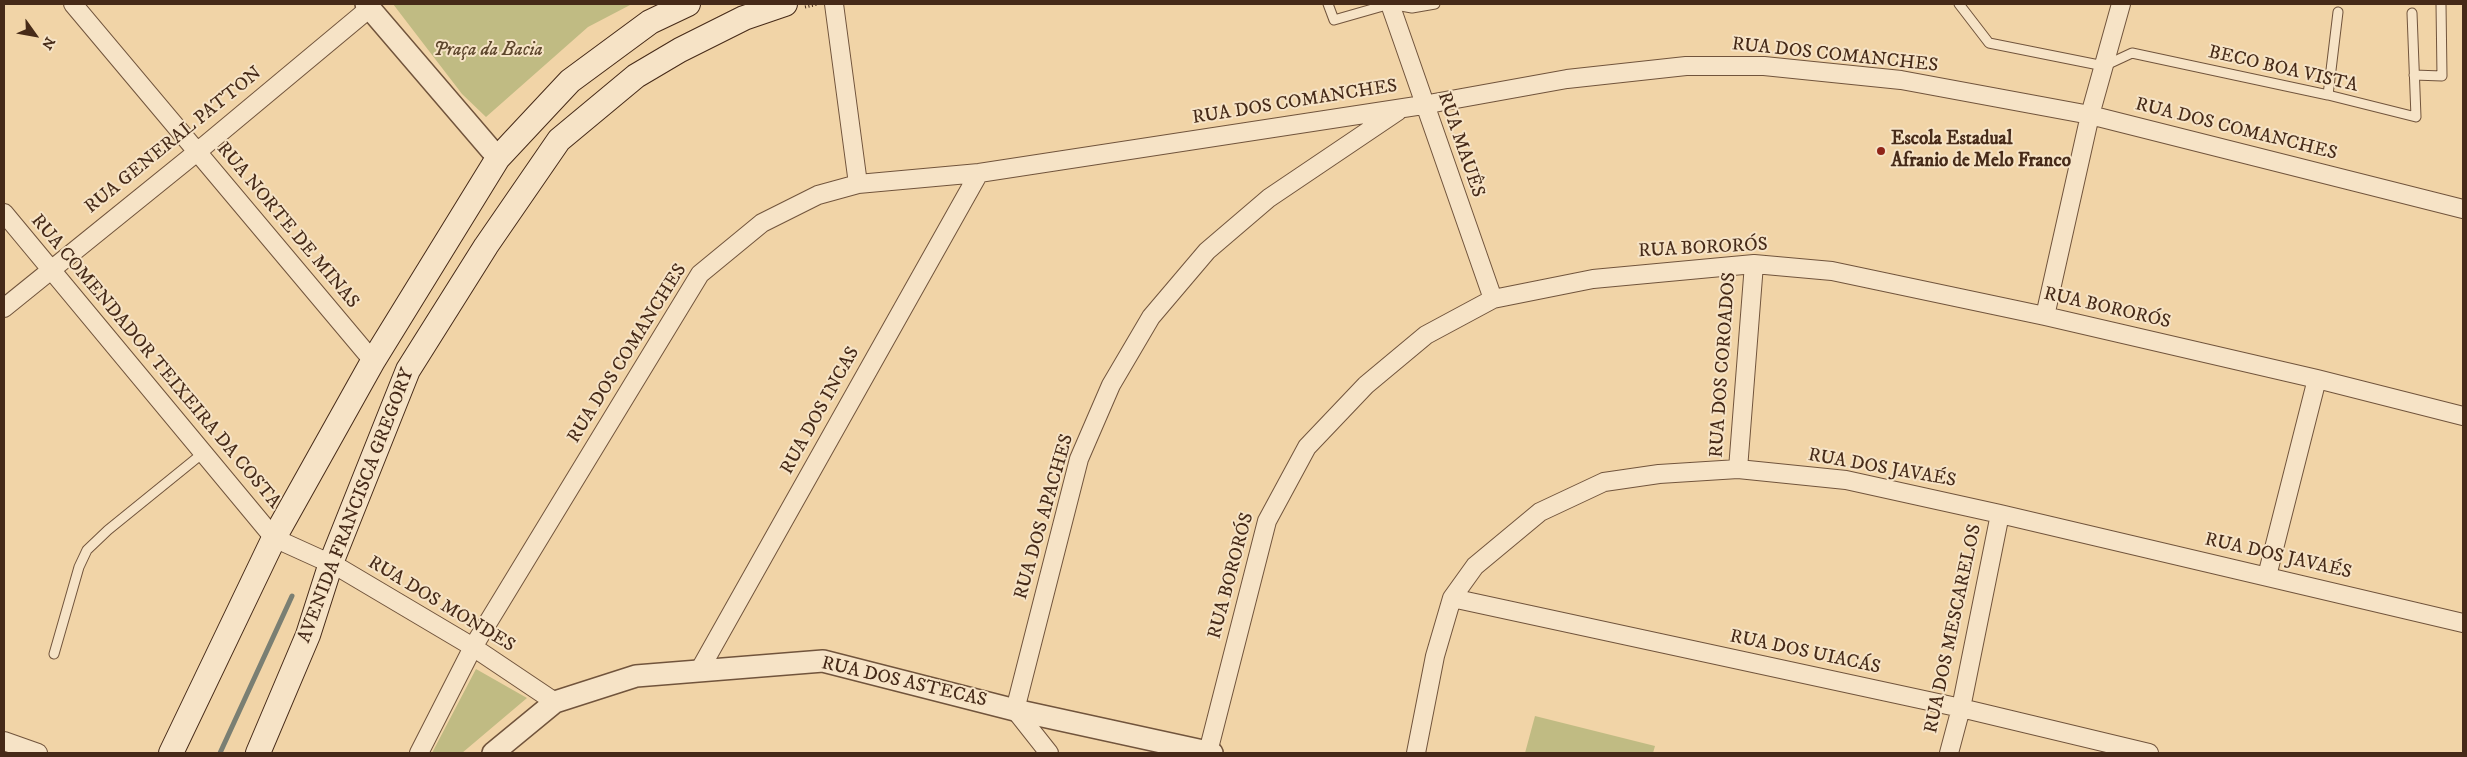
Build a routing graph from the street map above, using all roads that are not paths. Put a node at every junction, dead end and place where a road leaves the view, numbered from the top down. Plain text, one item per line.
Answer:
1 (73, 4) edge
2 (688, 4) edge
3 (834, 4) edge
4 (1328, 4) edge
5 (1390, 4) edge
6 (1435, 4) edge
7 (1959, 4) edge
8 (2121, 4) edge
9 (2441, 4) edge
10 (369, 5) edge
11 (793, 6) edge
12 (2338, 12) dead end
13 (2412, 13) dead end
14 (2104, 66) junction
15 (2414, 75) junction
16 (2328, 95) junction
17 (1423, 105) junction
18 (1402, 108) junction
19 (2090, 115) junction
20 (197, 152) junction
21 (498, 158) junction
22 (979, 172) junction
23 (858, 184) junction
24 (2463, 209) edge
25 (4, 214) edge
26 (1754, 264) junction
27 (49, 270) junction
28 (1493, 299) junction
29 (4, 308) edge
30 (2045, 316) junction
31 (373, 360) junction
32 (2317, 380) junction
33 (2463, 416) edge
34 (203, 453) junction
35 (1738, 469) junction
36 (2000, 514) junction
37 (274, 538) junction
38 (331, 563) junction
39 (2267, 576) junction
40 (1452, 598) junction
41 (2463, 623) edge
42 (473, 647) junction
43 (54, 654) dead end
44 (700, 670) junction
45 (555, 702) junction
46 (1961, 708) junction
47 (1015, 710) junction
48 (4, 741) edge
49 (38, 753) edge
50 (171, 753) edge
51 (258, 753) edge
52 (419, 753) edge
53 (494, 753) edge
54 (1049, 753) edge
55 (1210, 753) edge
56 (1416, 753) edge
57 (1949, 753) edge
58 (2149, 753) edge

1 - 20 street, RUA NORTE DE MINAS
2 - 21 main road, AVENIDA FRANCISCA GREGORY
3 - 23 street
4 - 5 lane
5 - 6 lane
5 - 17 street, RUA MAUÊS
7 - 14 lane
8 - 14 street
9 - 15 lane
10 - 20 street, RUA GENERAL PATTON
10 - 21 street
11 - 38 main road, AVENIDA FRANCISCA GREGORY
12 - 16 lane
13 - 15 lane, BECO BOA VISTA
14 - 16 lane, BECO BOA VISTA
14 - 19 street
15 - 16 lane, BECO BOA VISTA
17 - 18 street, RUA DOS COMANCHES
17 - 19 street, RUA DOS COMANCHES
17 - 28 street, RUA MAUÊS
18 - 22 street, RUA DOS COMANCHES
18 - 47 street, RUA DOS APACHES
19 - 24 street, RUA DOS COMANCHES
19 - 30 street
20 - 27 street, RUA GENERAL PATTON
20 - 31 street, RUA NORTE DE MINAS
21 - 31 main road, AVENIDA FRANCISCA GREGORY
22 - 23 street, RUA DOS COMANCHES
22 - 44 street, RUA DOS INCAS
23 - 42 street, RUA DOS COMANCHES
25 - 27 street, RUA COMENDADOR TEIXEIRA DA COSTA
26 - 28 street, RUA BORORÓS
26 - 30 street, RUA BORORÓS
26 - 35 street, RUA DOS COROADOS
27 - 29 street, RUA GENERAL PATTON
27 - 34 street, RUA COMENDADOR TEIXEIRA DA COSTA
28 - 55 street, RUA BORORÓS
30 - 32 street, RUA BORORÓS
31 - 37 main road, AVENIDA FRANCISCA GREGORY
32 - 33 street, RUA BORORÓS
32 - 39 street
34 - 37 street, RUA COMENDADOR TEIXEIRA DA COSTA
34 - 43 lane
35 - 36 street, RUA DOS JAVAÉS
35 - 40 street, RUA DOS JAVAÉS
36 - 39 street, RUA DOS JAVAÉS
36 - 46 street, RUA DOS MESCARELOS
37 - 38 street, RUA DOS MONDES
37 - 50 main road, AVENIDA FRANCISCA GREGORY
38 - 42 street, RUA DOS MONDES
38 - 51 main road, AVENIDA FRANCISCA GREGORY
39 - 41 street, RUA DOS JAVAÉS
40 - 46 street, RUA DOS UIACÁS
40 - 56 street, RUA DOS JAVAÉS
42 - 45 street, RUA DOS MONDES
42 - 52 street, RUA DOS COMANCHES
44 - 45 street, RUA DOS ASTECAS
44 - 47 street, RUA DOS ASTECAS
45 - 53 street, RUA DOS ASTECAS
46 - 57 street, RUA DOS MESCARELOS
46 - 58 street, RUA DOS UIACÁS
47 - 54 street
47 - 55 street, RUA DOS ASTECAS
48 - 49 street

